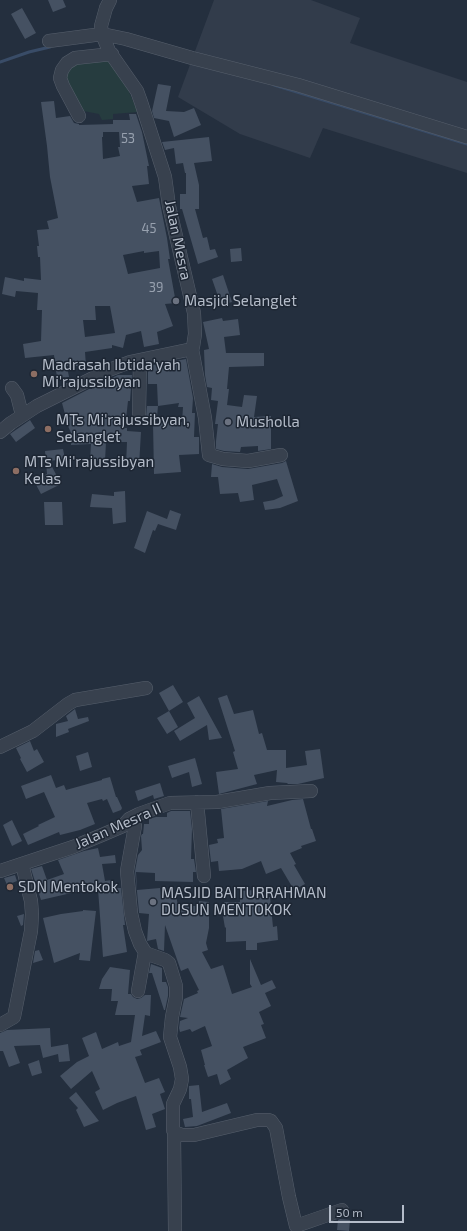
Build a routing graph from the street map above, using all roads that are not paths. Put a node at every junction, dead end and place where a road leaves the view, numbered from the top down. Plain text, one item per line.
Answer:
1 (110, 0) edge
2 (103, 36) junction
3 (49, 41) dead end
4 (111, 53) junction
5 (80, 116) dead end
6 (467, 137) edge
7 (192, 349) junction
8 (140, 360) junction
9 (12, 388) dead end
10 (139, 414) dead end
11 (22, 415) junction
12 (0, 432) edge
13 (281, 455) dead end
14 (146, 688) dead end
15 (0, 747) edge
16 (311, 791) dead end
17 (197, 802) junction
18 (129, 819) junction
19 (22, 864) junction
20 (0, 871) edge
21 (204, 876) dead end
22 (145, 952) junction
23 (138, 991) dead end
24 (0, 1025) edge
25 (174, 1132) junction
26 (342, 1210) dead end
27 (175, 1231) edge

1 - 2 street
2 - 3 street
2 - 4 street, Jalan Mesra
2 - 6 street
4 - 5 street
4 - 7 street, Jalan Mesra
7 - 8 street
7 - 13 street, Jalan Mesra
8 - 10 street
8 - 11 street
9 - 11 street
11 - 12 street
14 - 15 street
16 - 17 street, Jalan Mesra II
17 - 18 street, Jalan Mesra II
17 - 21 street
18 - 19 street, Jalan Mesra II
18 - 22 street
19 - 20 street, Jalan Mesra II
19 - 24 street
22 - 23 street
22 - 25 street
25 - 26 street
25 - 27 street

